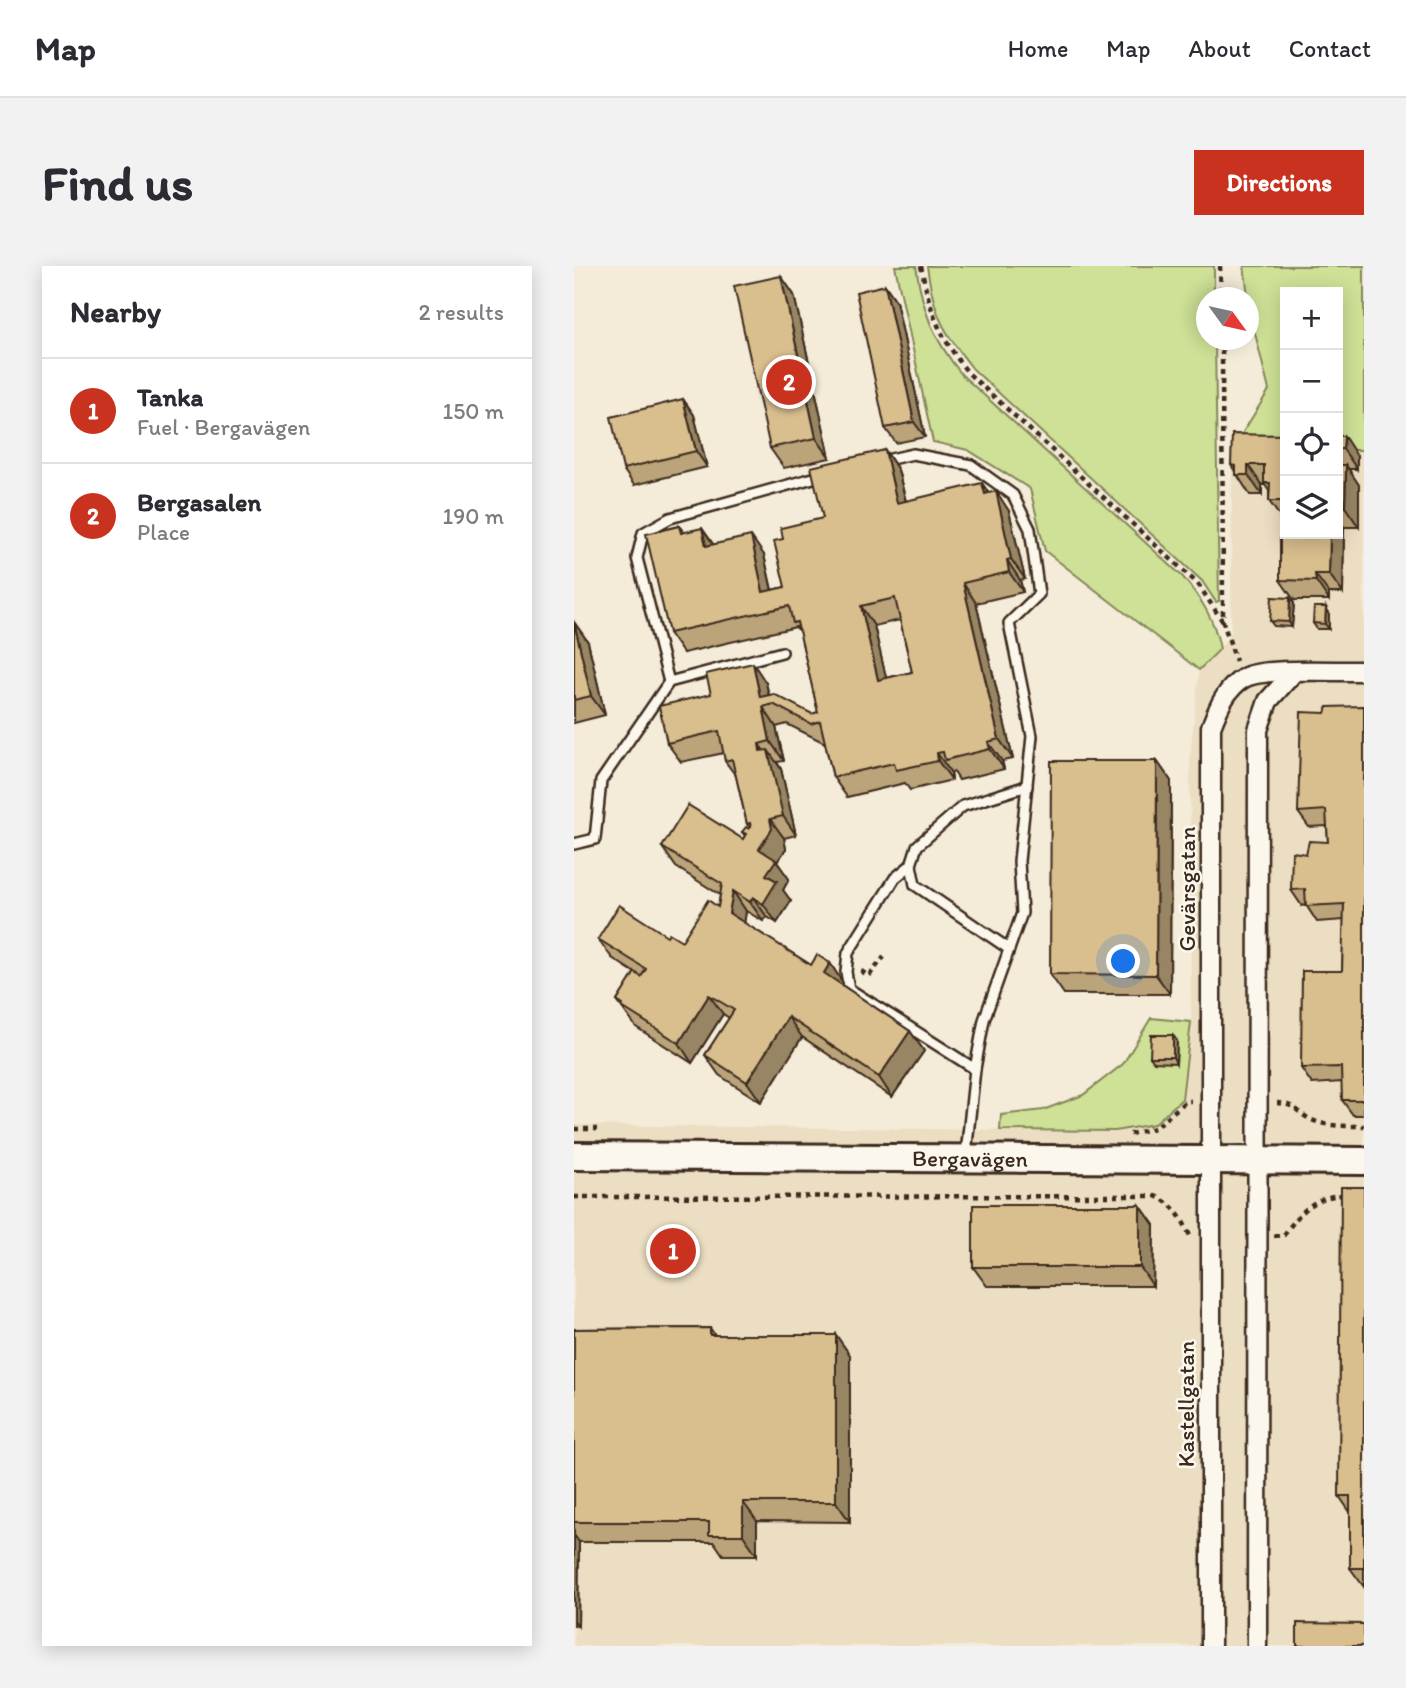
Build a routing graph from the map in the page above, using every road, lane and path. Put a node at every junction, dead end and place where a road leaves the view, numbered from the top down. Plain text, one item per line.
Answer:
1 (922, 266) edge
2 (1220, 266) edge
3 (1221, 287) edge
4 (1222, 350) edge
5 (875, 463) edge
6 (837, 471) edge
7 (1223, 622) junction
8 (782, 652) dead end
9 (1364, 671) edge
10 (1293, 673) junction
11 (1242, 678) junction
12 (669, 682) junction
13 (1027, 786) junction
14 (574, 844) edge
15 (911, 865) junction
16 (1009, 949) junction
17 (884, 957) dead end
18 (869, 976) dead end
19 (975, 1069) junction
20 (574, 1156) edge
21 (965, 1159) junction
22 (1211, 1161) junction
23 (1364, 1161) edge
24 (1256, 1162) junction
25 (1355, 1195) edge
26 (574, 1196) edge
27 (1211, 1238) junction
28 (1256, 1238) junction
29 (1211, 1646) edge
30 (1257, 1646) edge

1 - 7 path
2 - 3 path
4 - 7 path
5 - 13 lane
6 - 12 lane
7 - 11 path
8 - 12 lane
9 - 10 street
10 - 11 street
10 - 24 street
11 - 22 street, Gevärsgatan
12 - 14 lane
13 - 15 lane
13 - 16 lane
15 - 16 lane
15 - 19 lane
16 - 19 lane
17 - 18 path
19 - 21 lane
20 - 21 street, Bergavägen
21 - 22 street, Bergavägen
22 - 24 street, Bergavägen
22 - 27 street, Kastellgatan
23 - 24 street, Bergavägen
24 - 28 street
25 - 28 path
26 - 27 path
27 - 29 street, Kastellgatan
28 - 30 street

